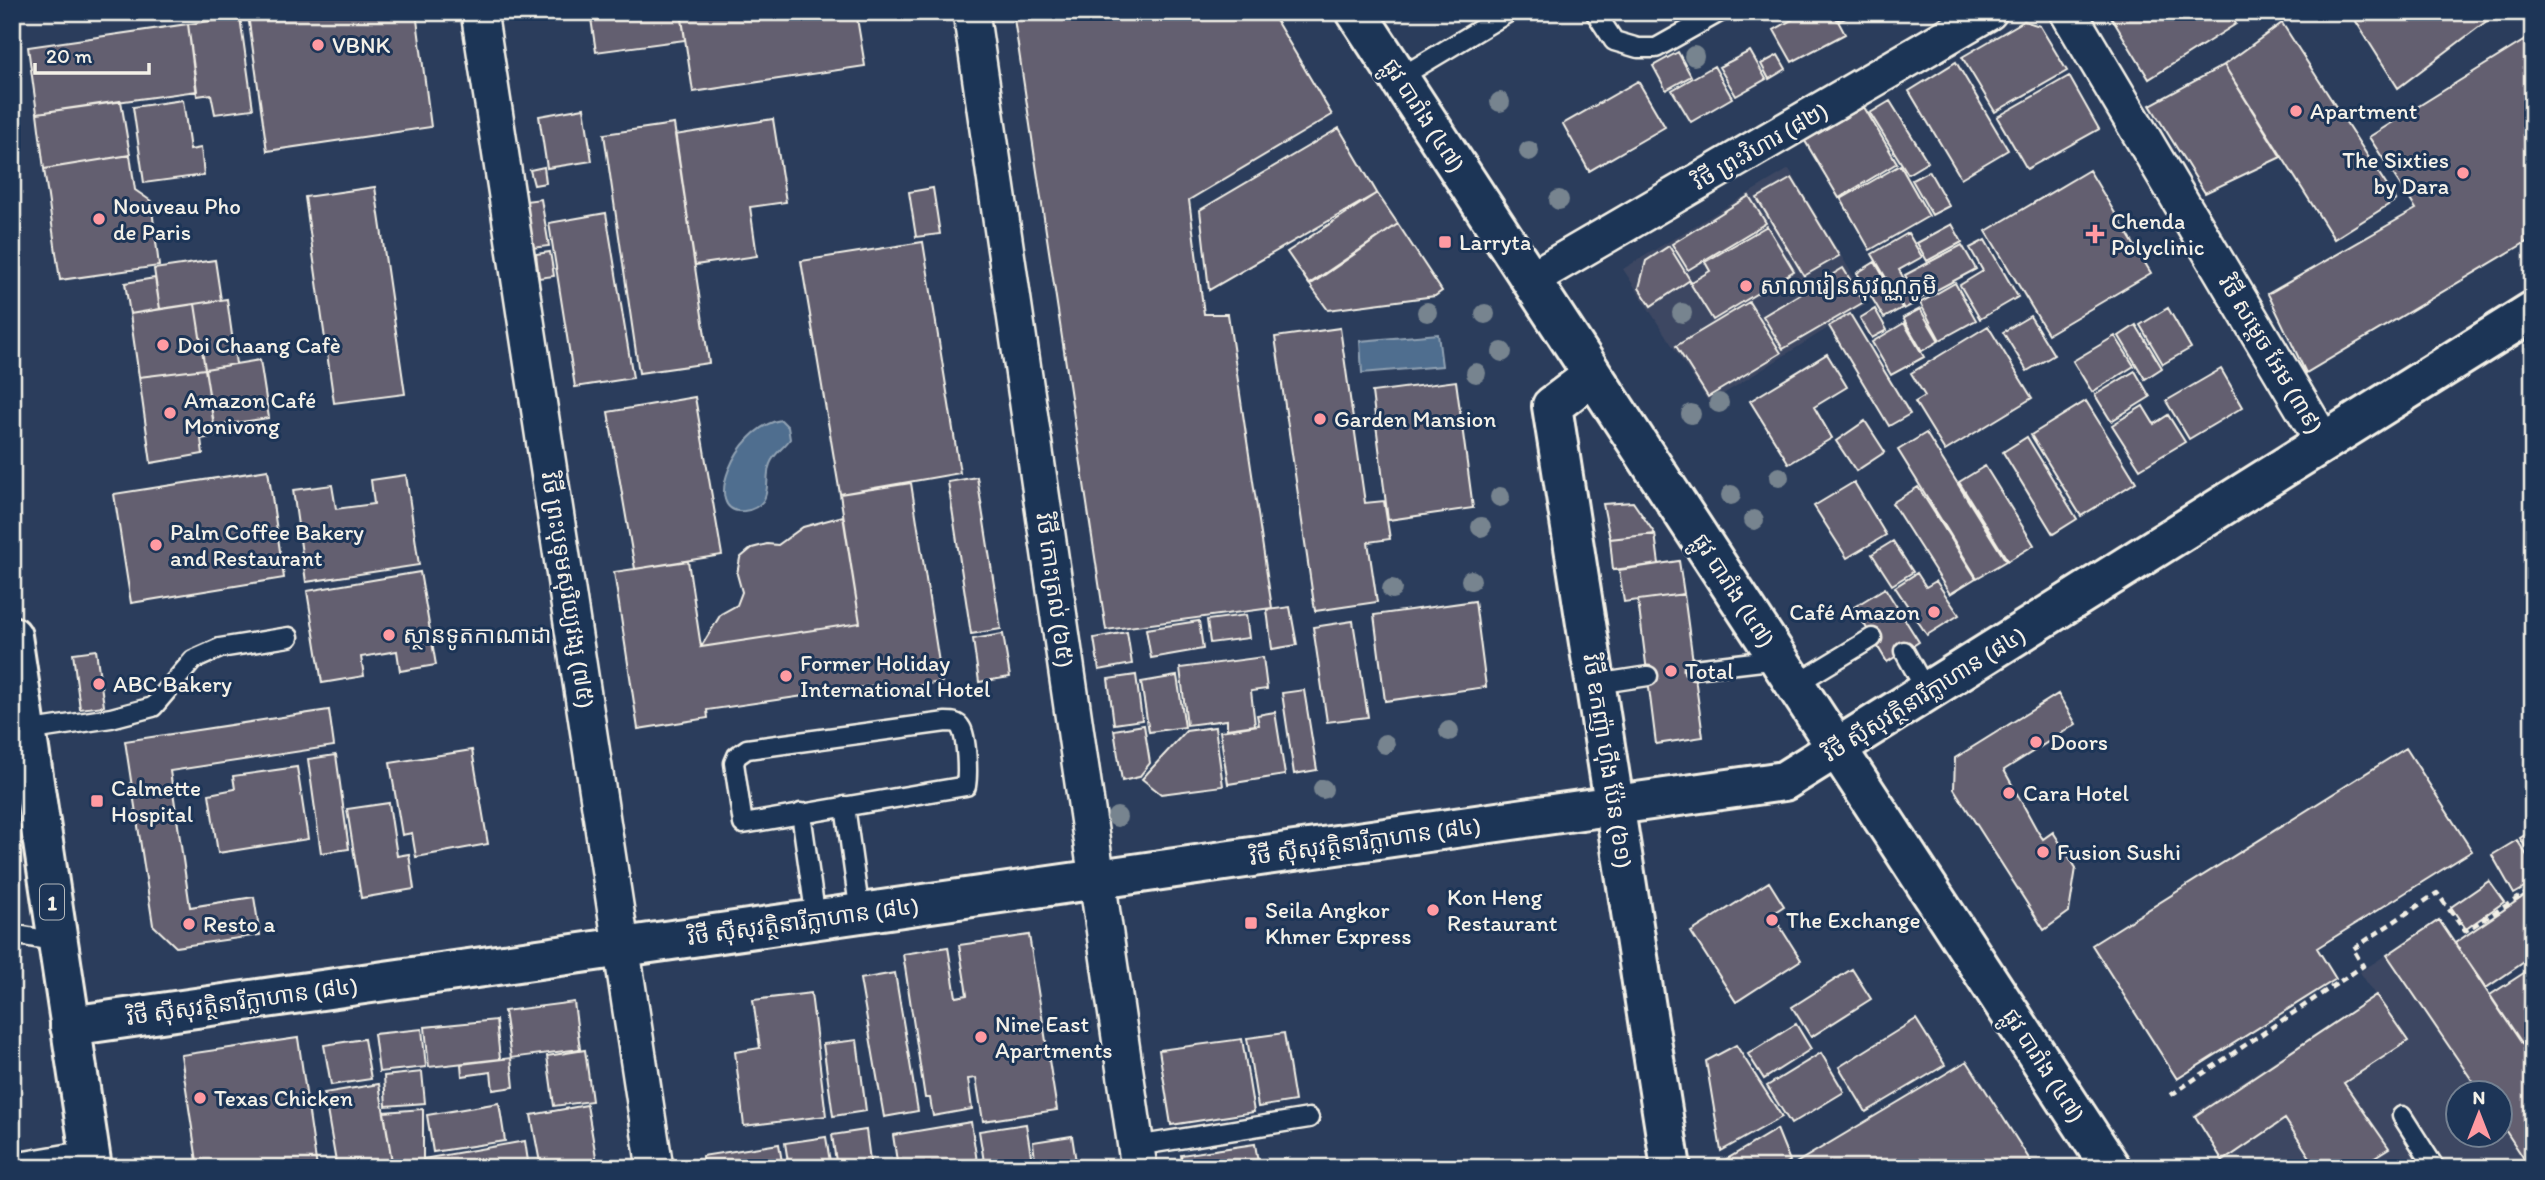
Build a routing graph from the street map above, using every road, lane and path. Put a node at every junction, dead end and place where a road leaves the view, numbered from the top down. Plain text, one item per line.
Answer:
1 (479, 12) edge
2 (971, 12) edge
3 (1356, 12) edge
4 (1509, 12) edge
5 (1595, 12) edge
6 (1720, 12) edge
7 (1989, 12) edge
8 (2068, 12) edge
9 (1399, 78) junction
10 (1531, 279) junction
11 (2533, 312) edge
12 (1593, 374) junction
13 (2324, 443) junction
14 (289, 637) dead end
15 (1872, 638) dead end
16 (1904, 651) dead end
17 (14, 660) edge
18 (1694, 669) dead end
19 (1787, 672) junction
20 (1648, 676) dead end
21 (1596, 684) junction
22 (1927, 692) junction
23 (20, 731) edge
24 (1838, 749) junction
25 (1615, 805) junction
26 (845, 806) junction
27 (801, 813) junction
28 (1097, 879) junction
29 (2533, 889) edge
30 (860, 914) junction
31 (816, 920) junction
32 (12, 934) edge
33 (58, 942) junction
34 (622, 947) junction
35 (70, 1026) junction
36 (2171, 1095) dead end
37 (2402, 1116) dead end
38 (1309, 1118) dead end
39 (1138, 1157) edge
40 (90, 1159) edge
41 (12, 1163) edge
42 (655, 1168) edge
43 (1671, 1168) edge
44 (2111, 1168) edge
45 (2435, 1168) edge

1 - 34 street, វិថី ព្រះបុទុមសុរិយ្យវង្ស (៧៥)
2 - 28 street, វិថី កោះត្រល់ (៦៥)
3 - 9 main road, ផ្លូវ បារាំង (៤៧)
4 - 9 lane
5 - 6 lane
7 - 10 street, វិថី ព្រះវិហារ (៨២)
8 - 13 street, វិថី សម្តេច អែម (៣៩)
9 - 10 main road, ផ្លូវ បារាំង (៤៧)
10 - 12 main road, ផ្លូវ បារាំង (៤៧)
11 - 13 main road, វិថី ស៊ីសុវត្ថិនារីក្លាហាន (៨៤)
12 - 19 main road, ផ្លូវ បារាំង (៤៧)
12 - 21 main road, វិថី ឧកញ៉ា ហ៊ីង ប៉ែន (៦១)
13 - 22 main road, វិថី ស៊ីសុវត្ថិនារីក្លាហាន (៨៤)
14 - 23 lane
15 - 19 lane
16 - 22 lane
17 - 23 main road, 1
18 - 19 lane
19 - 24 main road, ផ្លូវ បារាំង (៤៧)
20 - 21 lane
21 - 25 main road, វិថី ឧកញ៉ា ហ៊ីង ប៉ែន (៦១)
22 - 24 main road, វិថី ស៊ីសុវត្ថិនារីក្លាហាន (៨៤)
23 - 33 main road, 1
24 - 25 main road, វិថី ស៊ីសុវត្ថិនារីក្លាហាន (៨៤)
24 - 44 main road, ផ្លូវ បារាំង (៤៧)
25 - 28 main road, វិថី ស៊ីសុវត្ថិនារីក្លាហាន (៨៤)
25 - 43 main road, វិថី ឧកញ៉ា ហ៊ីង ប៉ែន (៦១)
26 - 27 lane
26 - 27 lane
26 - 30 lane
27 - 31 lane
28 - 30 main road, វិថី ស៊ីសុវត្ថិនារីក្លាហាន (៨៤)
28 - 39 street, វិថី កោះត្រល់ (៦៥)
29 - 36 path
30 - 31 main road, វិថី ស៊ីសុវត្ថិនារីក្លាហាន (៨៤)
31 - 34 main road, វិថី ស៊ីសុវត្ថិនារីក្លាហាន (៨៤)
32 - 33 lane
33 - 35 main road, 1
34 - 35 main road, វិថី ស៊ីសុវត្ថិនារីក្លាហាន (៨៤)
34 - 42 street, វិថី ព្រះបុទុមសុរិយ្យវង្ស (៧៥)
35 - 40 main road, 1
37 - 45 lane
38 - 39 lane
40 - 41 lane

